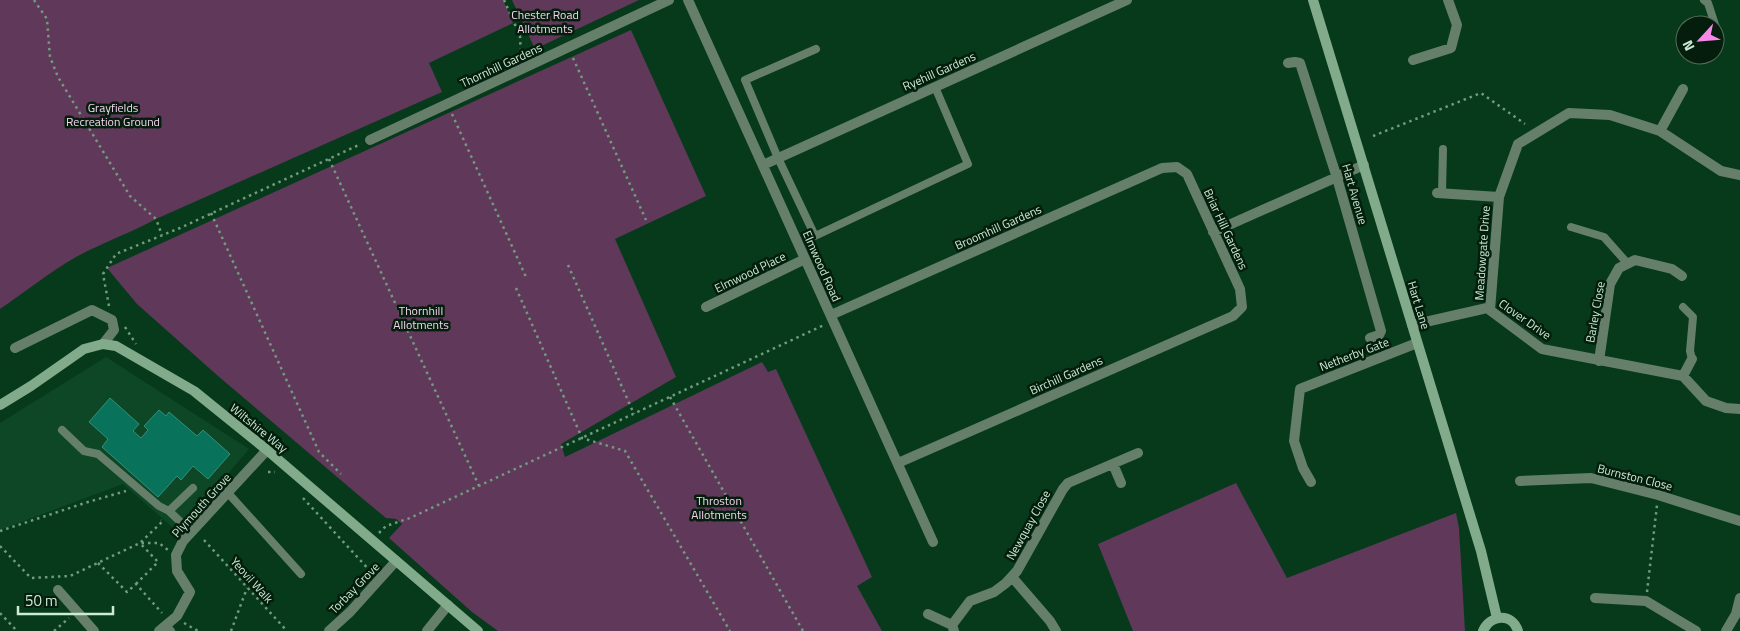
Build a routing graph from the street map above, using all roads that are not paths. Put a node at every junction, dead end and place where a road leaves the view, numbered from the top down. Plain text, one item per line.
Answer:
1 (669, 0) edge
2 (688, 0) edge
3 (1126, 0) edge
4 (1313, 0) edge
5 (1448, 0) edge
6 (1704, 0) edge
7 (1712, 15) edge
8 (816, 49) dead end
9 (1413, 60) dead end
10 (1288, 63) dead end
11 (935, 87) junction
12 (1683, 89) dead end
13 (1660, 131) junction
14 (370, 140) road end
15 (1443, 149) dead end
16 (778, 158) junction
17 (762, 165) junction
18 (1364, 165) junction
19 (1177, 167) joint
20 (1740, 175) edge
21 (1337, 178) junction
22 (1440, 193) joint
23 (1499, 197) junction
24 (1571, 227) dead end
25 (1213, 232) junction
26 (805, 259) junction
27 (1624, 266) junction
28 (1682, 276) dead end
29 (706, 307) dead end
30 (1242, 307) joint
31 (1683, 307) dead end
32 (1490, 310) junction
33 (832, 318) junction
34 (1412, 325) junction
35 (1370, 338) dead end
36 (1417, 343) junction
37 (103, 344) junction
38 (15, 348) dead end
39 (1692, 359) joint
40 (1599, 361) junction
41 (1683, 376) junction
42 (0, 405) edge
43 (1740, 409) edge
44 (62, 430) dead end
45 (267, 450) junction
46 (1138, 453) dead end
47 (898, 463) junction
48 (1113, 464) junction
49 (1520, 481) dead end
50 (1311, 482) dead end
51 (1121, 483) dead end
52 (193, 488) dead end
53 (228, 493) junction
54 (169, 511) junction
55 (1740, 520) edge
56 (191, 532) junction
57 (934, 542) dead end
58 (396, 561) junction
59 (301, 574) dead end
60 (1012, 577) junction
61 (58, 590) dead end
62 (1595, 598) dead end
63 (1740, 598) edge
64 (448, 605) junction
65 (928, 614) dead end
66 (1738, 615) edge
67 (1497, 618) junction
68 (167, 627) edge
69 (953, 628) edge
70 (94, 631) edge
71 (329, 631) edge
72 (427, 631) edge
73 (478, 631) edge
74 (1056, 631) edge
75 (1483, 631) edge
76 (1518, 631) edge
77 (1696, 631) edge
78 (1726, 631) edge

1 - 14 street, Thornhill Gardens
2 - 17 street, Elmwood Road
3 - 11 street, Ryehill Gardens
4 - 18 street, Hart Lane
5 - 9 street
6 - 7 lane
8 - 16 lane
10 - 21 street, Hart Avenue
11 - 16 street, Ryehill Gardens
11 - 16 lane
12 - 13 street
13 - 20 street, Meadowgate Drive
13 - 23 street, Meadowgate Drive
15 - 22 lane
16 - 17 street, Ryehill Gardens
17 - 26 street, Elmwood Road
18 - 21 street
18 - 34 street, Hart Lane
19 - 25 street, Briar Hill Gardens
19 - 33 street, Broomhill Gardens
21 - 25 street
21 - 35 street, Hart Avenue
22 - 23 street, Meadowgate Drive
23 - 32 street, Meadowgate Drive
24 - 27 lane
25 - 30 street, Briar Hill Gardens
26 - 29 street, Elmwood Place
26 - 33 street, Elmwood Road
27 - 28 street
27 - 40 street, Barley Close
30 - 47 street, Birchill Gardens
31 - 39 lane
32 - 34 street, Clover Drive
32 - 40 street, Clover Drive
33 - 47 street, Elmwood Road
34 - 36 street, Hart Lane
36 - 50 street, Netherby Gate
36 - 67 street, Hart Lane
37 - 38 street
37 - 42 street
37 - 45 street, Wiltshire Way
39 - 41 street
40 - 41 street, Clover Drive
41 - 43 street
44 - 54 lane
45 - 53 street, Plymouth Grove
45 - 58 street, Wiltshire Way
46 - 48 street, Newquay Close
47 - 57 street, Elmwood Road
48 - 51 street
48 - 60 street, Newquay Close
49 - 55 street, Burnston Close
52 - 54 lane
53 - 56 street, Plymouth Grove
53 - 59 lane
54 - 56 lane
56 - 68 street, Plymouth Grove
58 - 64 street, Wiltshire Way
58 - 71 street, Torbay Grove
60 - 69 street, Newquay Close
60 - 74 street
61 - 70 street
62 - 77 street
63 - 66 street
64 - 72 street
64 - 73 street, Wiltshire Way
65 - 69 street, Newquay Close
66 - 78 street
67 - 75 street
67 - 76 street

